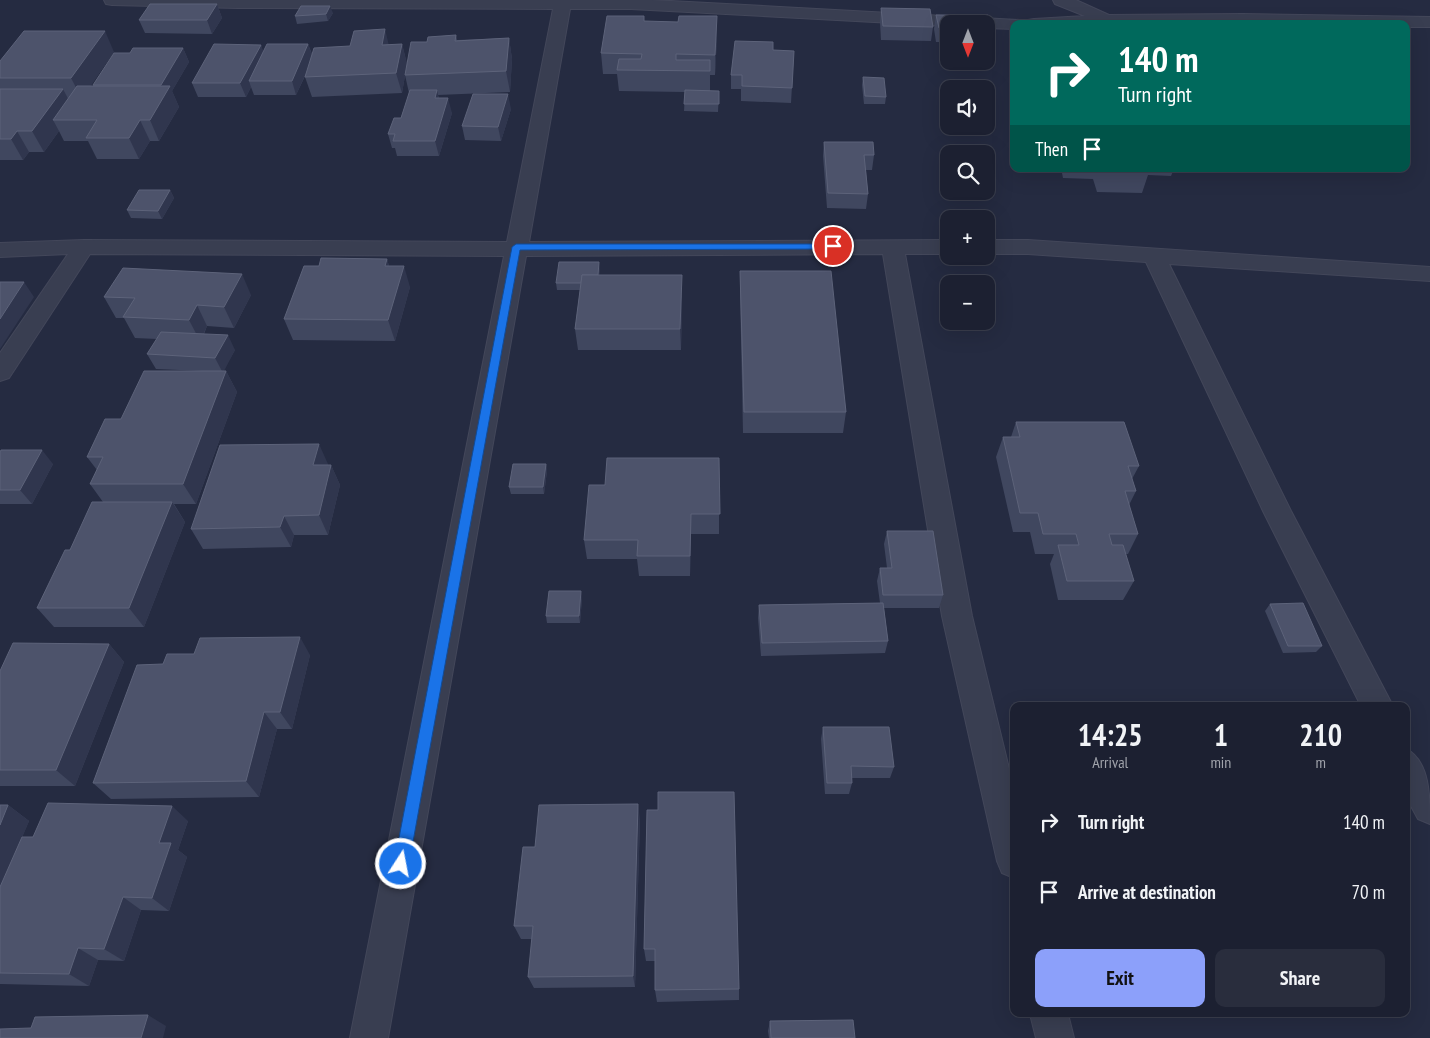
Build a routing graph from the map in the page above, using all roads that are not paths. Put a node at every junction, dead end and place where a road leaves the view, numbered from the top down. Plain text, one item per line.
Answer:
1 (112, 0) edge
2 (1061, 0) edge
3 (629, 2) edge
4 (562, 5) junction
5 (1108, 20) joint
6 (1305, 20) edge
7 (1410, 22) edge
8 (1430, 22) edge
9 (1010, 24) edge
10 (893, 246) junction
11 (84, 247) junction
12 (516, 247) junction
13 (940, 247) edge
14 (995, 247) edge
15 (0, 250) edge
16 (1155, 257) junction
17 (1430, 274) edge
18 (0, 372) edge
19 (1375, 702) edge
20 (1410, 771) edge
21 (1430, 808) edge
22 (1010, 844) edge
23 (1050, 1017) edge
24 (369, 1038) edge
25 (1055, 1038) edge

1 - 4 street
2 - 5 street
3 - 4 street
3 - 9 street
4 - 12 street
5 - 6 street
7 - 8 street
10 - 12 street
10 - 13 street
10 - 22 street
11 - 12 street
11 - 15 street
11 - 18 street
12 - 24 street
14 - 16 street
16 - 17 street
16 - 19 street
20 - 21 street
23 - 25 street

